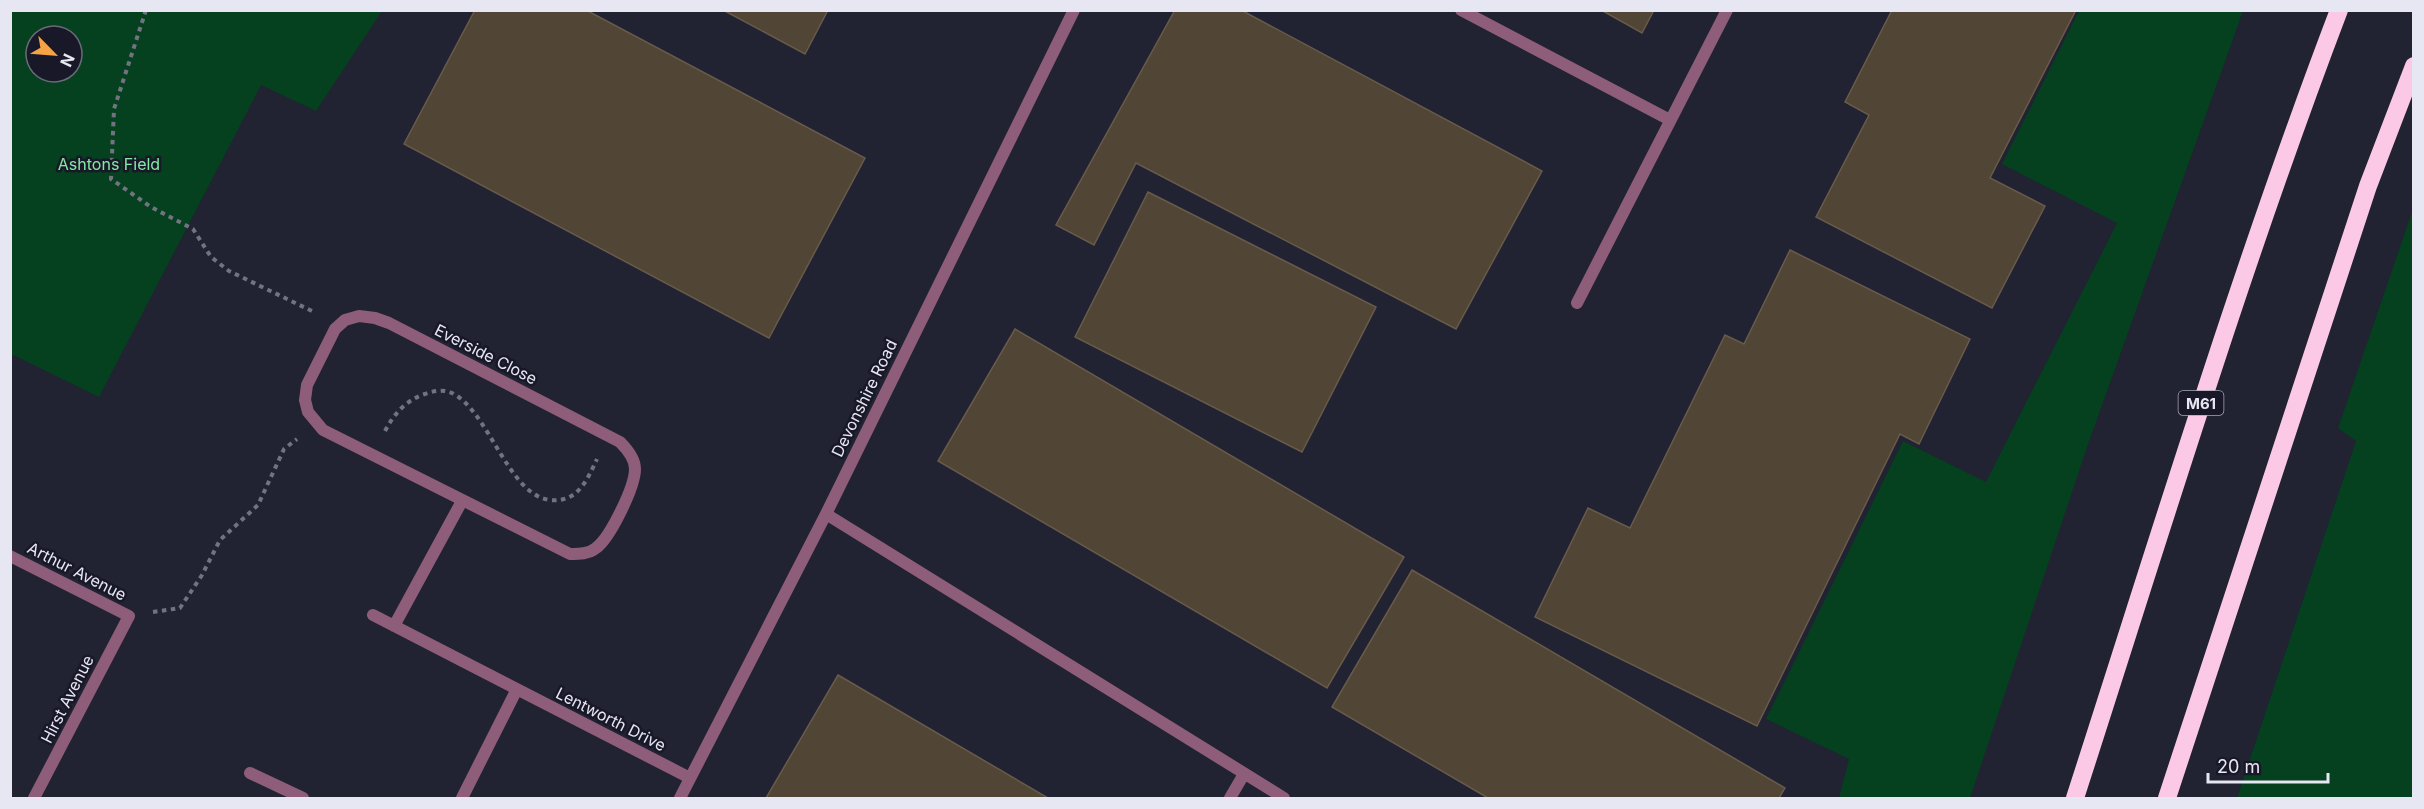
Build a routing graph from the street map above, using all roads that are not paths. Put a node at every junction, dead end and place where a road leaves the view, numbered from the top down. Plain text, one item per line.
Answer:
1 (1074, 10) edge
2 (1461, 10) edge
3 (1726, 10) edge
4 (2339, 10) edge
5 (2414, 66) edge
6 (1670, 120) junction
7 (1577, 303) dead end
8 (462, 501) junction
9 (826, 514) junction
10 (10, 556) edge
11 (373, 615) dead end
12 (129, 616) joint
13 (394, 627) junction
14 (517, 689) junction
15 (250, 773) dead end
16 (1244, 774) junction
17 (690, 778) junction
18 (34, 798) edge
19 (303, 798) edge
20 (462, 798) edge
21 (680, 798) edge
22 (1230, 798) edge
23 (1284, 798) edge
24 (2074, 798) edge
25 (2168, 798) edge

1 - 9 street, Devonshire Road
2 - 6 street
3 - 6 street
4 - 24 highway, M61
5 - 25 highway
6 - 7 street
8 - 8 street, Everside Close
8 - 13 street
9 - 16 street
9 - 17 street, Devonshire Road
10 - 12 street, Arthur Avenue
11 - 13 street, Lentworth Drive
12 - 18 street, Hirst Avenue
13 - 14 street, Lentworth Drive
14 - 17 street, Lentworth Drive
14 - 20 street
15 - 19 street
16 - 22 street
16 - 23 street
17 - 21 street, Devonshire Road

